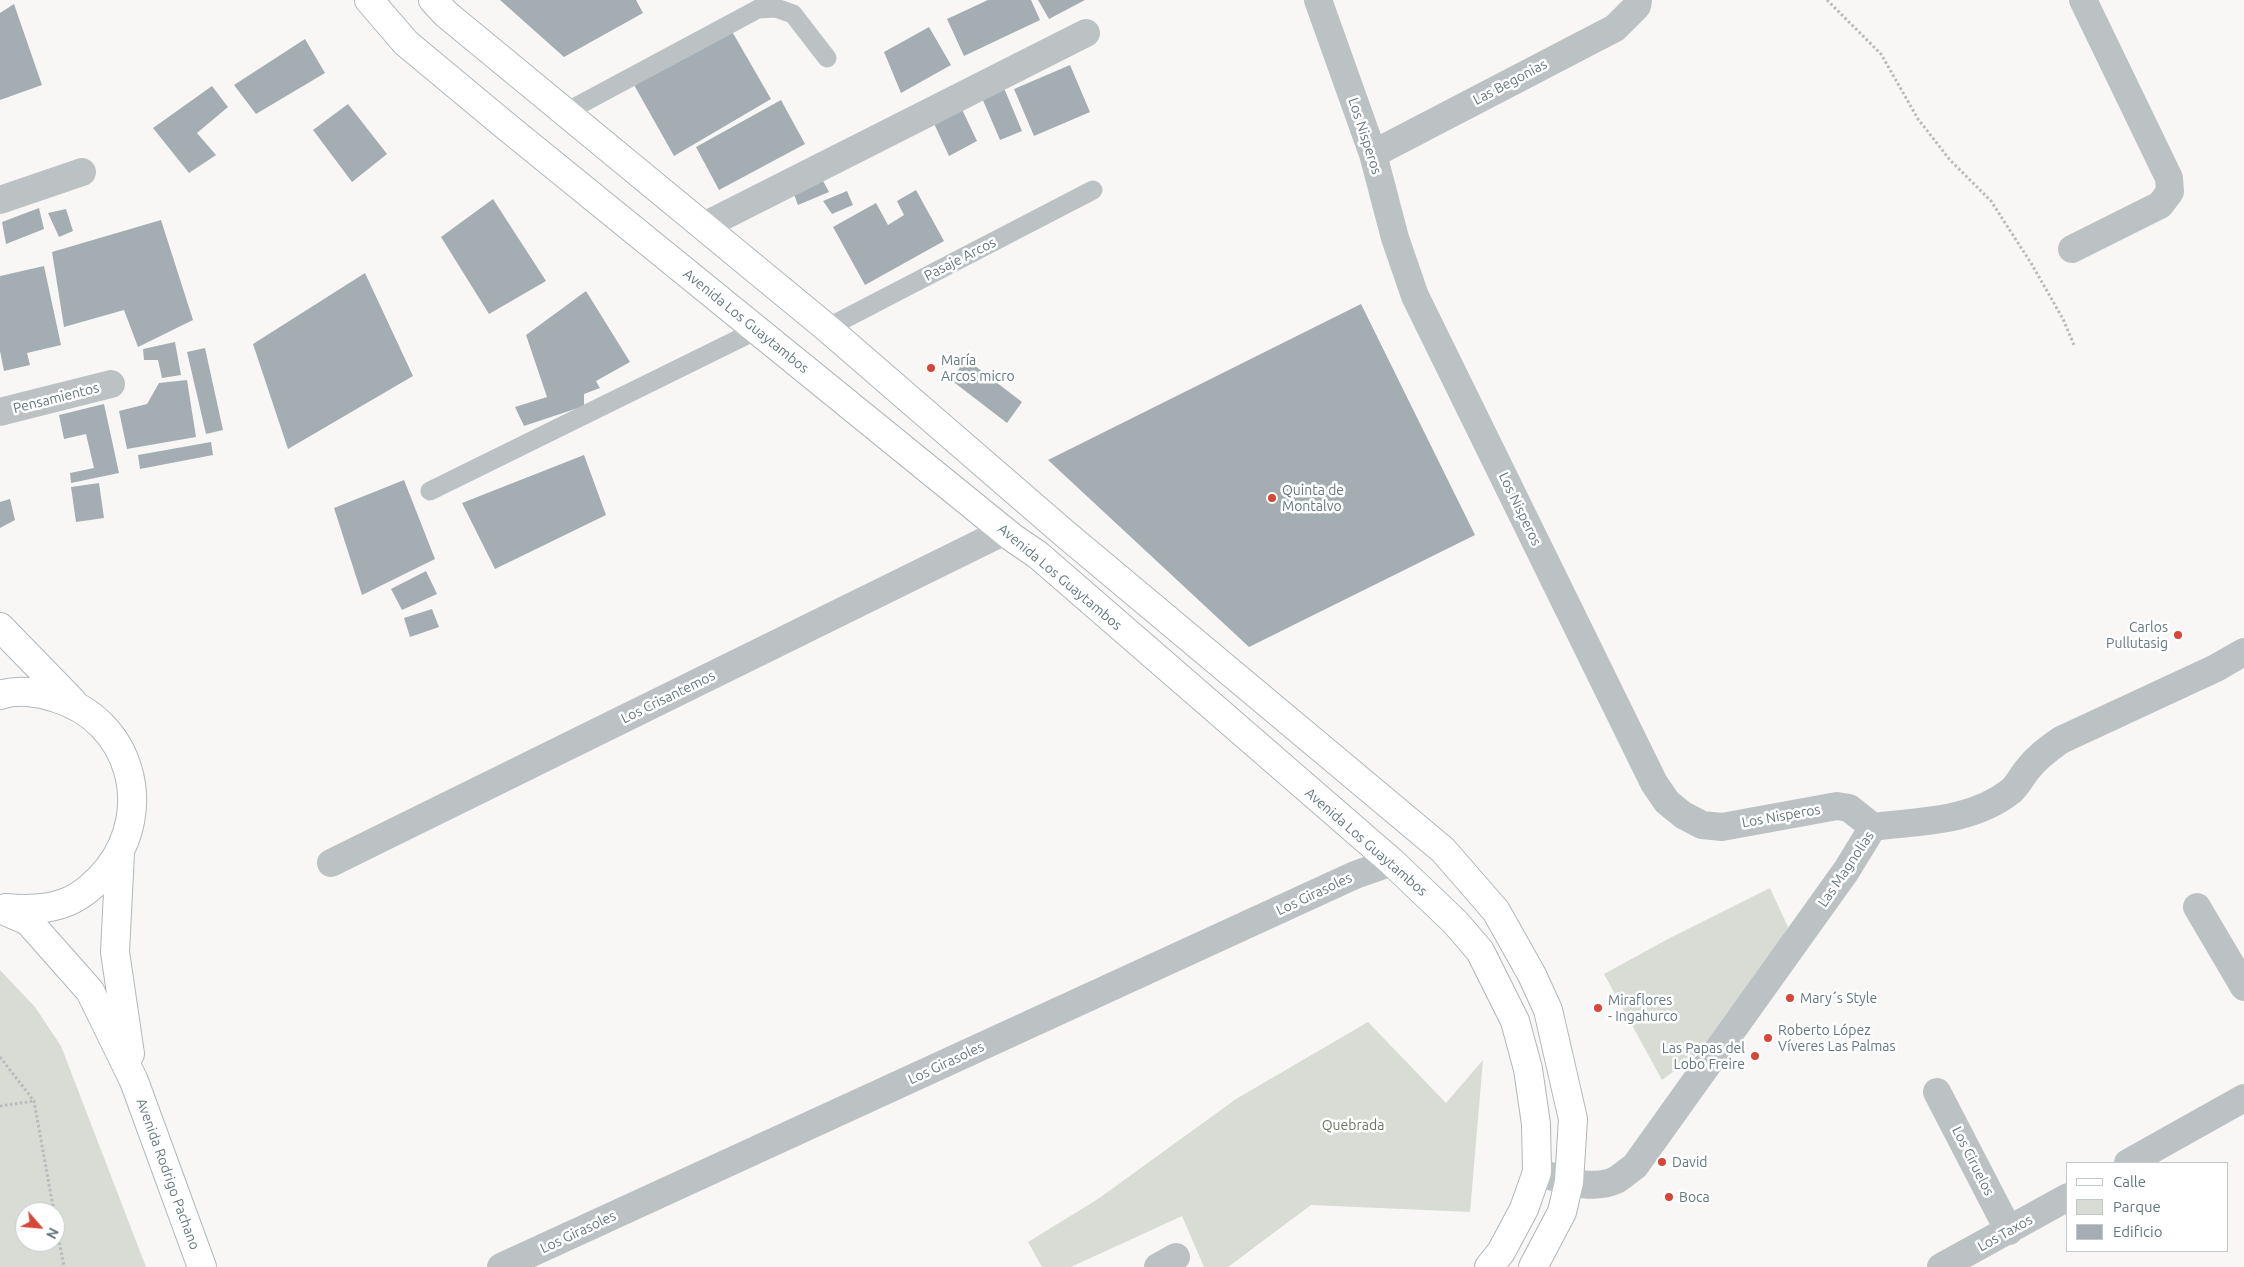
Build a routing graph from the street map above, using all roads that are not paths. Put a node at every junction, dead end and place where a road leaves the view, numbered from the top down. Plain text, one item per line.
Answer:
1 (369, 0) edge
2 (433, 0) edge
3 (1318, 0) edge
4 (1638, 0) edge
5 (2083, 0) edge
6 (1086, 33) dead end
7 (828, 58) dead end
8 (566, 112) junction
9 (1373, 154) junction
10 (82, 172) dead end
11 (1093, 190) dead end
12 (0, 200) edge
13 (704, 226) junction
14 (2072, 249) dead end
15 (827, 328) junction
16 (757, 330) junction
17 (112, 384) dead end
18 (0, 412) edge
19 (430, 491) dead end
20 (1005, 531) junction
21 (1064, 533) junction
22 (1038, 554) junction
23 (0, 627) edge
24 (2244, 652) edge
25 (0, 695) edge
26 (73, 703) junction
27 (1873, 827) junction
28 (120, 853) junction
29 (1392, 862) junction
30 (330, 863) dead end
31 (2197, 907) dead end
32 (0, 908) edge
33 (2244, 987) edge
34 (1548, 1010) junction
35 (1515, 1021) junction
36 (134, 1081) junction
37 (1937, 1092) dead end
38 (2244, 1098) edge
39 (2130, 1162) edge
40 (1537, 1172) junction
41 (1569, 1182) junction
42 (2066, 1198) edge
43 (2009, 1231) junction
44 (202, 1267) edge
45 (501, 1267) edge
46 (1489, 1267) edge
47 (1533, 1267) edge
48 (1941, 1267) edge

1 - 16 main road, Avenida Los Guaytambos
2 - 8 main road
3 - 9 street, Los Nisperos
4 - 9 street, Las Begonias
5 - 14 street
6 - 13 street
7 - 8 lane
8 - 13 main road
9 - 27 street, Los Nisperos
10 - 12 street
11 - 15 lane, Pasaje Arcos
13 - 15 main road
15 - 21 main road
16 - 19 lane
16 - 20 main road, Avenida Los Guaytambos
17 - 18 street, Pensamientos
20 - 22 main road, Avenida Los Guaytambos
20 - 30 street, Los Crisantemos
21 - 22 main road
21 - 34 main road
22 - 29 main road, Avenida Los Guaytambos
23 - 26 main road
24 - 27 street, Las Magnolias
25 - 26 main road
26 - 28 main road
27 - 41 street, Las Magnolias
28 - 32 main road
28 - 36 main road, Avenida Rodrigo Pachano
29 - 35 main road, Avenida Los Guaytambos
29 - 45 street, Los Girasoles
31 - 33 street
32 - 36 main road, Avenida Rodrigo Pachano
34 - 35 main road
34 - 41 main road
35 - 40 main road, Avenida Los Guaytambos
36 - 44 main road, Avenida Rodrigo Pachano
37 - 43 street, Los Ciruelos
38 - 39 street
40 - 41 street, Las Magnolias
40 - 46 main road, Avenida Los Guaytambos
41 - 47 main road
42 - 43 street, Los Taxos
43 - 48 street, Los Taxos

